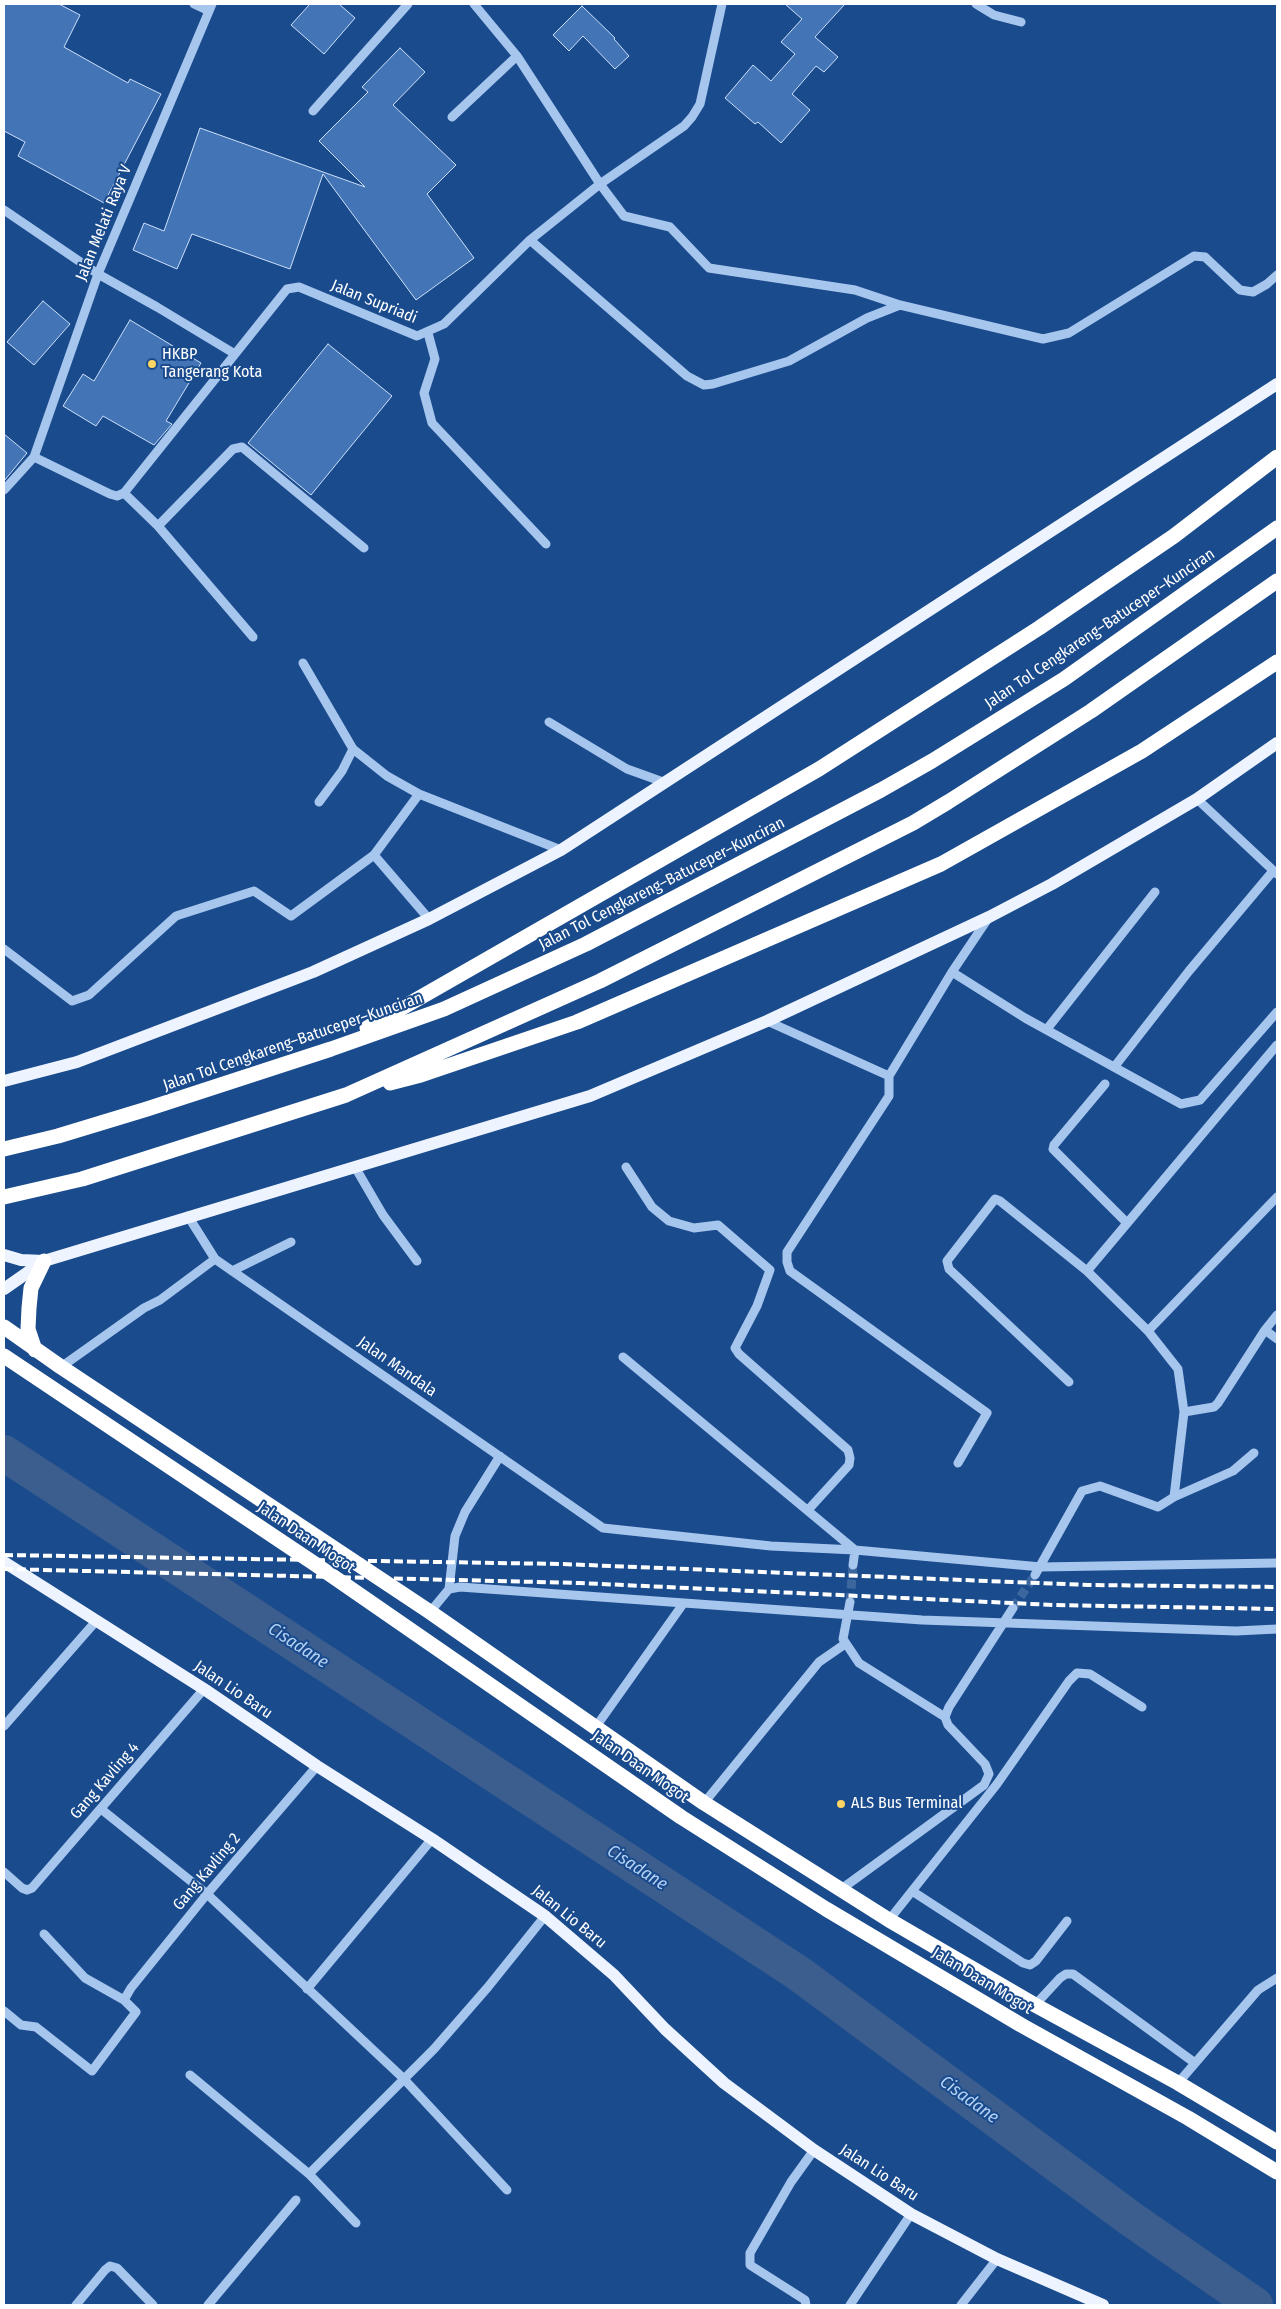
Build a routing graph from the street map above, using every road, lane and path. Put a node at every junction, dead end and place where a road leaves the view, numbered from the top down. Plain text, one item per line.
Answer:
1 (194, 4) edge
2 (408, 4) edge
3 (474, 4) edge
4 (722, 4) edge
5 (976, 4) edge
6 (210, 8) edge
7 (1021, 22) dead end
8 (517, 56) junction
9 (313, 111) dead end
10 (452, 117) dead end
11 (600, 184) junction
12 (4, 210) edge
13 (530, 240) junction
14 (98, 274) junction
15 (1277, 275) edge
16 (900, 305) junction
17 (428, 333) junction
18 (235, 354) junction
19 (1277, 384) edge
20 (34, 456) junction
21 (1277, 457) edge
22 (4, 490) edge
23 (124, 493) junction
24 (158, 526) junction
25 (1277, 528) edge
26 (546, 544) dead end
27 (364, 548) dead end
28 (1277, 581) edge
29 (253, 637) dead end
30 (1277, 662) edge
31 (302, 663) dead end
32 (549, 722) dead end
33 (1277, 743) edge
34 (353, 749) junction
35 (666, 783) junction
36 (419, 794) junction
37 (1197, 799) junction
38 (319, 802) dead end
39 (561, 850) junction
40 (374, 855) junction
41 (1275, 873) edge
42 (1155, 892) dead end
43 (989, 917) junction
44 (429, 919) junction
45 (4, 949) edge
46 (952, 972) junction
47 (1277, 1012) edge
48 (767, 1021) junction
49 (1047, 1030) junction
50 (1277, 1046) edge
51 (332, 1049) junction
52 (1115, 1066) junction
53 (889, 1076) junction
54 (4, 1081) edge
55 (1105, 1084) dead end
56 (346, 1095) junction
57 (4, 1149) edge
58 (355, 1167) junction
59 (626, 1167) dead end
60 (4, 1197) edge
61 (1277, 1197) edge
62 (188, 1216) junction
63 (1127, 1223) junction
64 (291, 1242) dead end
65 (4, 1255) edge
66 (215, 1259) junction
67 (44, 1261) junction
68 (417, 1261) dead end
69 (232, 1271) junction
70 (1087, 1271) junction
71 (4, 1289) edge
72 (1277, 1315) edge
73 (4, 1326) edge
74 (1265, 1330) junction
75 (1148, 1331) junction
76 (1277, 1339) edge
77 (35, 1350) junction
78 (4, 1356) edge
79 (624, 1357) dead end
80 (61, 1367) junction
81 (1069, 1382) dead end
82 (1184, 1412) junction
83 (1254, 1453) dead end
84 (500, 1456) junction
85 (958, 1463) dead end
86 (1174, 1497) junction
87 (808, 1510) junction
88 (855, 1550) junction
89 (4, 1562) edge
90 (1277, 1562) edge
91 (853, 1565) tunnel mouth
92 (1040, 1567) junction
93 (1035, 1575) tunnel mouth
94 (449, 1589) junction
95 (850, 1602) tunnel mouth
96 (683, 1604) junction
97 (1013, 1608) tunnel mouth
98 (430, 1612) junction
99 (849, 1615) junction
100 (97, 1620) junction
101 (1003, 1624) junction
102 (1277, 1629) edge
103 (845, 1644) junction
104 (204, 1689) junction
105 (1142, 1707) dead end
106 (945, 1717) junction
107 (4, 1726) edge
108 (595, 1728) junction
109 (317, 1766) junction
110 (704, 1803) junction
111 (101, 1808) junction
112 (432, 1839) junction
113 (4, 1872) edge
114 (840, 1890) junction
115 (912, 1891) junction
116 (207, 1894) junction
117 (545, 1916) junction
118 (889, 1920) junction
119 (1067, 1921) dead end
120 (44, 1934) dead end
121 (1277, 1978) edge
122 (307, 1989) junction
123 (124, 2000) junction
124 (1035, 2005) junction
125 (4, 2011) edge
126 (1195, 2063) junction
127 (190, 2075) dead end
128 (402, 2078) junction
129 (1178, 2083) junction
130 (1277, 2142) edge
131 (814, 2150) junction
132 (1277, 2172) edge
133 (309, 2174) junction
134 (507, 2190) dead end
135 (296, 2200) dead end
136 (911, 2214) junction
137 (356, 2224) dead end
138 (997, 2258) junction
139 (76, 2305) edge
140 (153, 2305) edge
141 (208, 2305) edge
142 (806, 2305) edge
143 (850, 2305) edge
144 (960, 2305) edge
145 (1103, 2305) edge

1 - 6 street
2 - 9 street
3 - 8 street
4 - 11 street, Jalan Supriadi
5 - 7 street
6 - 14 street, Jalan Melati Raya V
8 - 10 street
8 - 11 street
11 - 13 street, Jalan Supriadi
11 - 16 street
12 - 14 street
13 - 16 street
13 - 17 street, Jalan Supriadi
14 - 18 street
14 - 20 street, Jalan Melati Raya V
15 - 16 street
17 - 18 street, Jalan Supriadi
17 - 26 street
18 - 23 street, Jalan Supriadi
19 - 35 main road
20 - 22 street
20 - 23 street
21 - 51 highway
23 - 24 street
24 - 27 street
24 - 29 street
25 - 51 highway, Jalan Tol Cengkareng–Batuceper–Kunciran
28 - 56 highway
30 - 56 highway
31 - 34 street
32 - 35 street
33 - 37 main road
34 - 36 street
34 - 38 street
35 - 39 main road
36 - 39 street
36 - 40 street
37 - 41 street
37 - 43 main road
39 - 44 main road
40 - 44 street
40 - 45 street
41 - 52 street
42 - 49 street
43 - 46 street
43 - 48 main road
44 - 54 main road
46 - 49 street
46 - 53 street
47 - 52 street
48 - 53 street
48 - 58 main road
49 - 52 street
50 - 63 street
51 - 57 highway, Jalan Tol Cengkareng–Batuceper–Kunciran
53 - 85 street
55 - 63 street
56 - 60 highway
58 - 62 main road
58 - 68 street
59 - 87 street
61 - 75 street
62 - 66 street, Jalan Mandala
62 - 67 main road
63 - 70 street
64 - 69 street
65 - 67 main road
66 - 69 street, Jalan Mandala
66 - 80 street
67 - 71 main road
67 - 77 highway
69 - 84 street, Jalan Mandala
70 - 75 street
70 - 81 street
72 - 74 street
73 - 77 highway, Jalan Daan Mogot
74 - 76 street
74 - 82 street
75 - 82 street
77 - 80 highway, Jalan Daan Mogot
78 - 132 highway, Jalan Daan Mogot
79 - 87 street
80 - 98 highway, Jalan Daan Mogot
82 - 86 street
83 - 86 street
84 - 88 street, Jalan Mandala
84 - 94 street
86 - 92 street
87 - 88 street
88 - 91 street
88 - 92 street
89 - 100 main road, Jalan Lio Baru
90 - 92 street
92 - 93 street
94 - 96 street
94 - 98 street
95 - 99 street
96 - 99 street
96 - 108 street
97 - 101 street
98 - 108 highway, Jalan Daan Mogot
99 - 101 street
99 - 103 street
100 - 104 main road, Jalan Lio Baru
100 - 107 street
101 - 102 street
101 - 106 street
103 - 106 street
103 - 110 street
104 - 109 main road, Jalan Lio Baru
104 - 111 street, Gang Kavling 4
105 - 115 street
106 - 114 street
108 - 110 highway, Jalan Daan Mogot
109 - 112 main road, Jalan Lio Baru
109 - 116 street, Gang Kavling 2
110 - 114 highway, Jalan Daan Mogot
111 - 113 street, Gang Kavling 4
111 - 116 street
112 - 117 main road, Jalan Lio Baru
112 - 122 street
114 - 118 highway, Jalan Daan Mogot
115 - 118 street
115 - 119 street
116 - 122 street
116 - 123 street, Gang Kavling 2
117 - 128 street
117 - 131 main road, Jalan Lio Baru
118 - 124 highway, Jalan Daan Mogot
120 - 123 street
121 - 126 street
122 - 128 street
123 - 125 street
124 - 126 street
124 - 129 highway, Jalan Daan Mogot
126 - 129 street
127 - 133 street
128 - 133 street
128 - 134 street
129 - 130 highway, Jalan Daan Mogot
131 - 136 main road, Jalan Lio Baru
131 - 142 street
133 - 137 street
135 - 141 street
136 - 138 main road, Jalan Lio Baru
136 - 143 street
138 - 144 street
138 - 145 main road, Jalan Lio Baru
139 - 140 street

